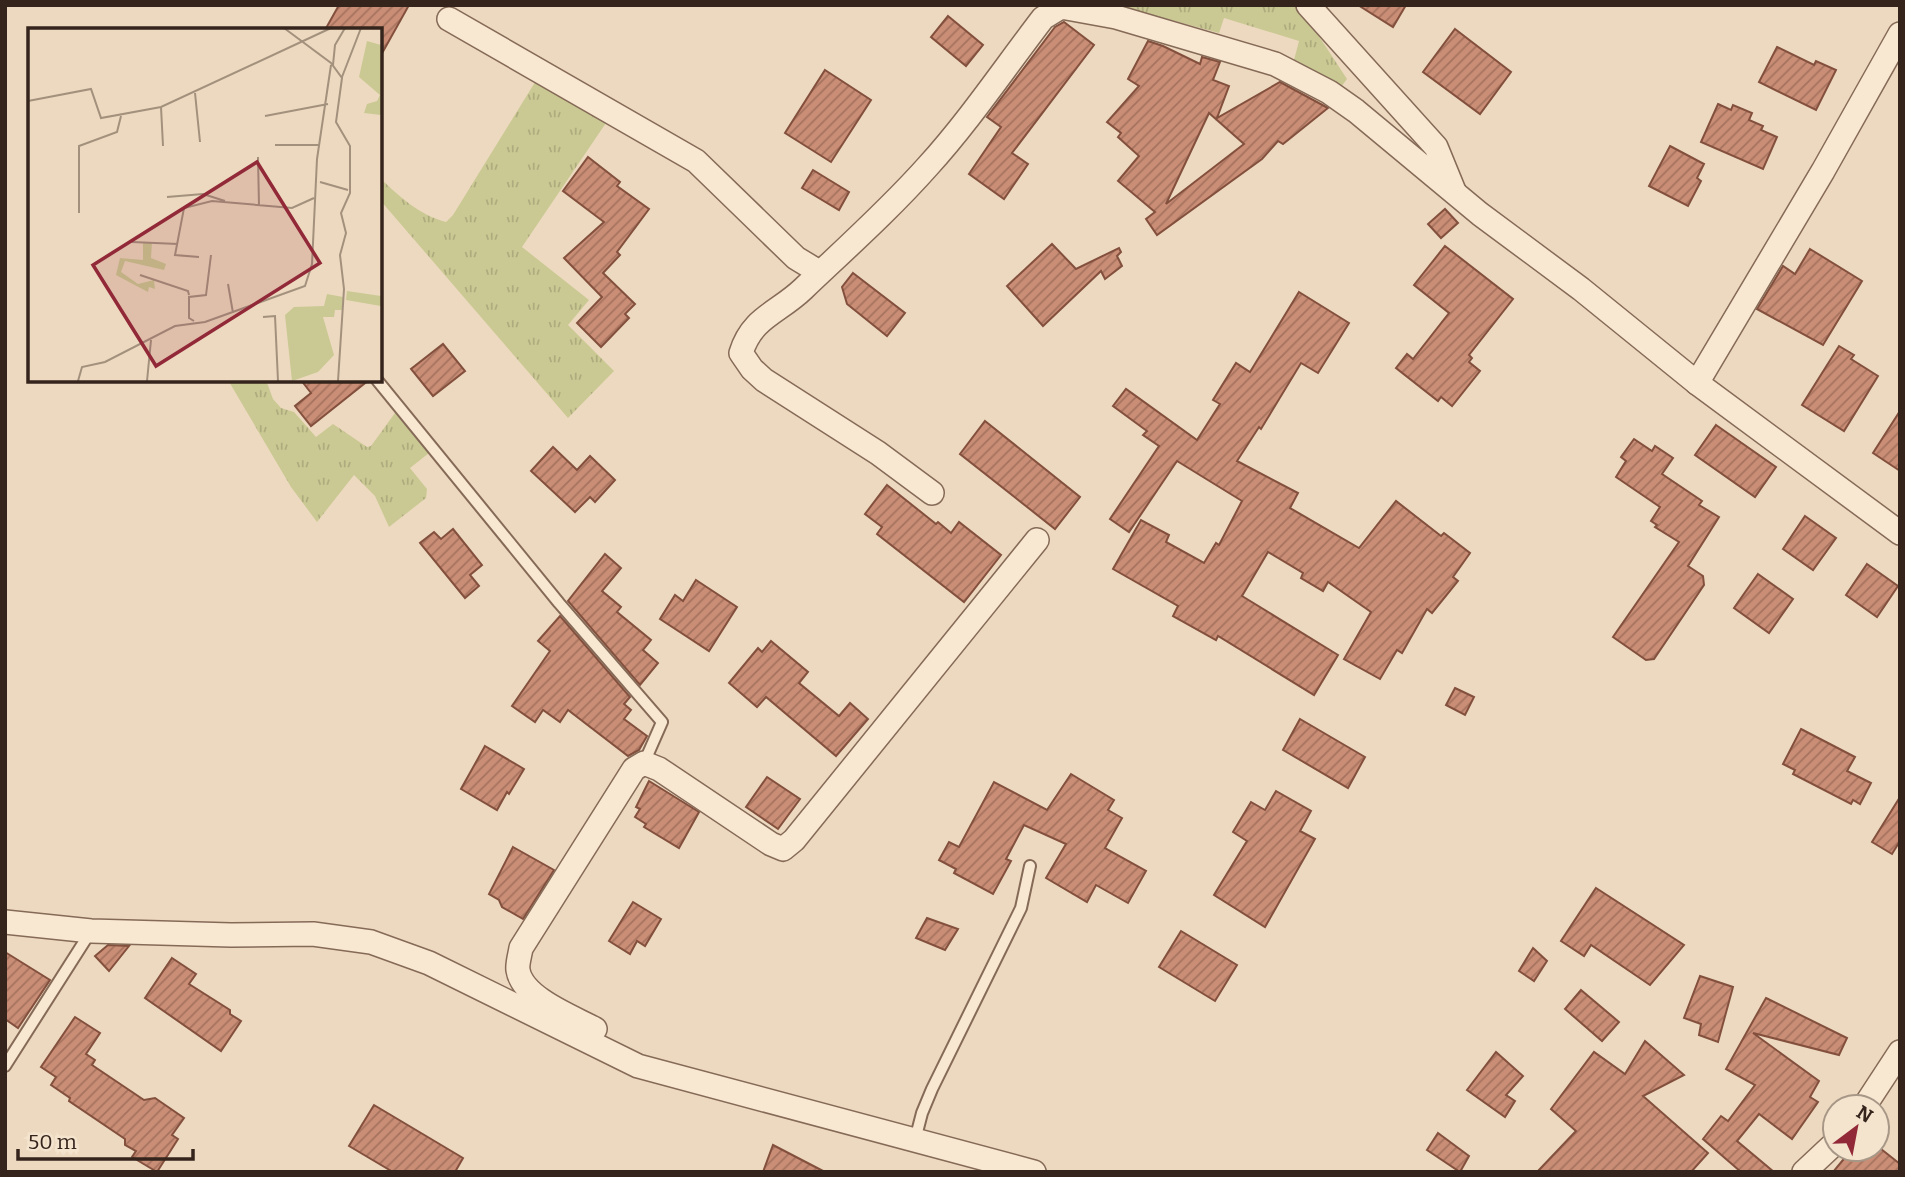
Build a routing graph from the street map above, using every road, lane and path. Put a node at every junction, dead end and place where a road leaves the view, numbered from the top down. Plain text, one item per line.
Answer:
1 (1308, 5) edge
2 (449, 19) dead end
3 (1900, 34) edge
4 (1456, 194) junction
5 (819, 272) junction
6 (379, 382) edge
7 (1697, 383) junction
8 (932, 493) dead end
9 (1900, 533) edge
10 (1037, 540) dead end
11 (644, 763) junction
12 (1030, 866) dead end
13 (5, 922) edge
14 (91, 931) junction
15 (1900, 1052) edge
16 (5, 1066) edge
17 (638, 1066) junction
18 (1873, 1093) edge
19 (915, 1140) junction
20 (1821, 1156) edge
21 (1034, 1172) edge
22 (1804, 1172) edge

1 - 4 street
2 - 5 street
3 - 7 street
4 - 5 street
4 - 7 street
5 - 8 street
6 - 11 lane
7 - 9 street
10 - 11 street
11 - 17 street
12 - 19 lane
13 - 14 street
14 - 16 lane
14 - 17 street
15 - 18 street
17 - 19 street
19 - 21 street
20 - 22 street

